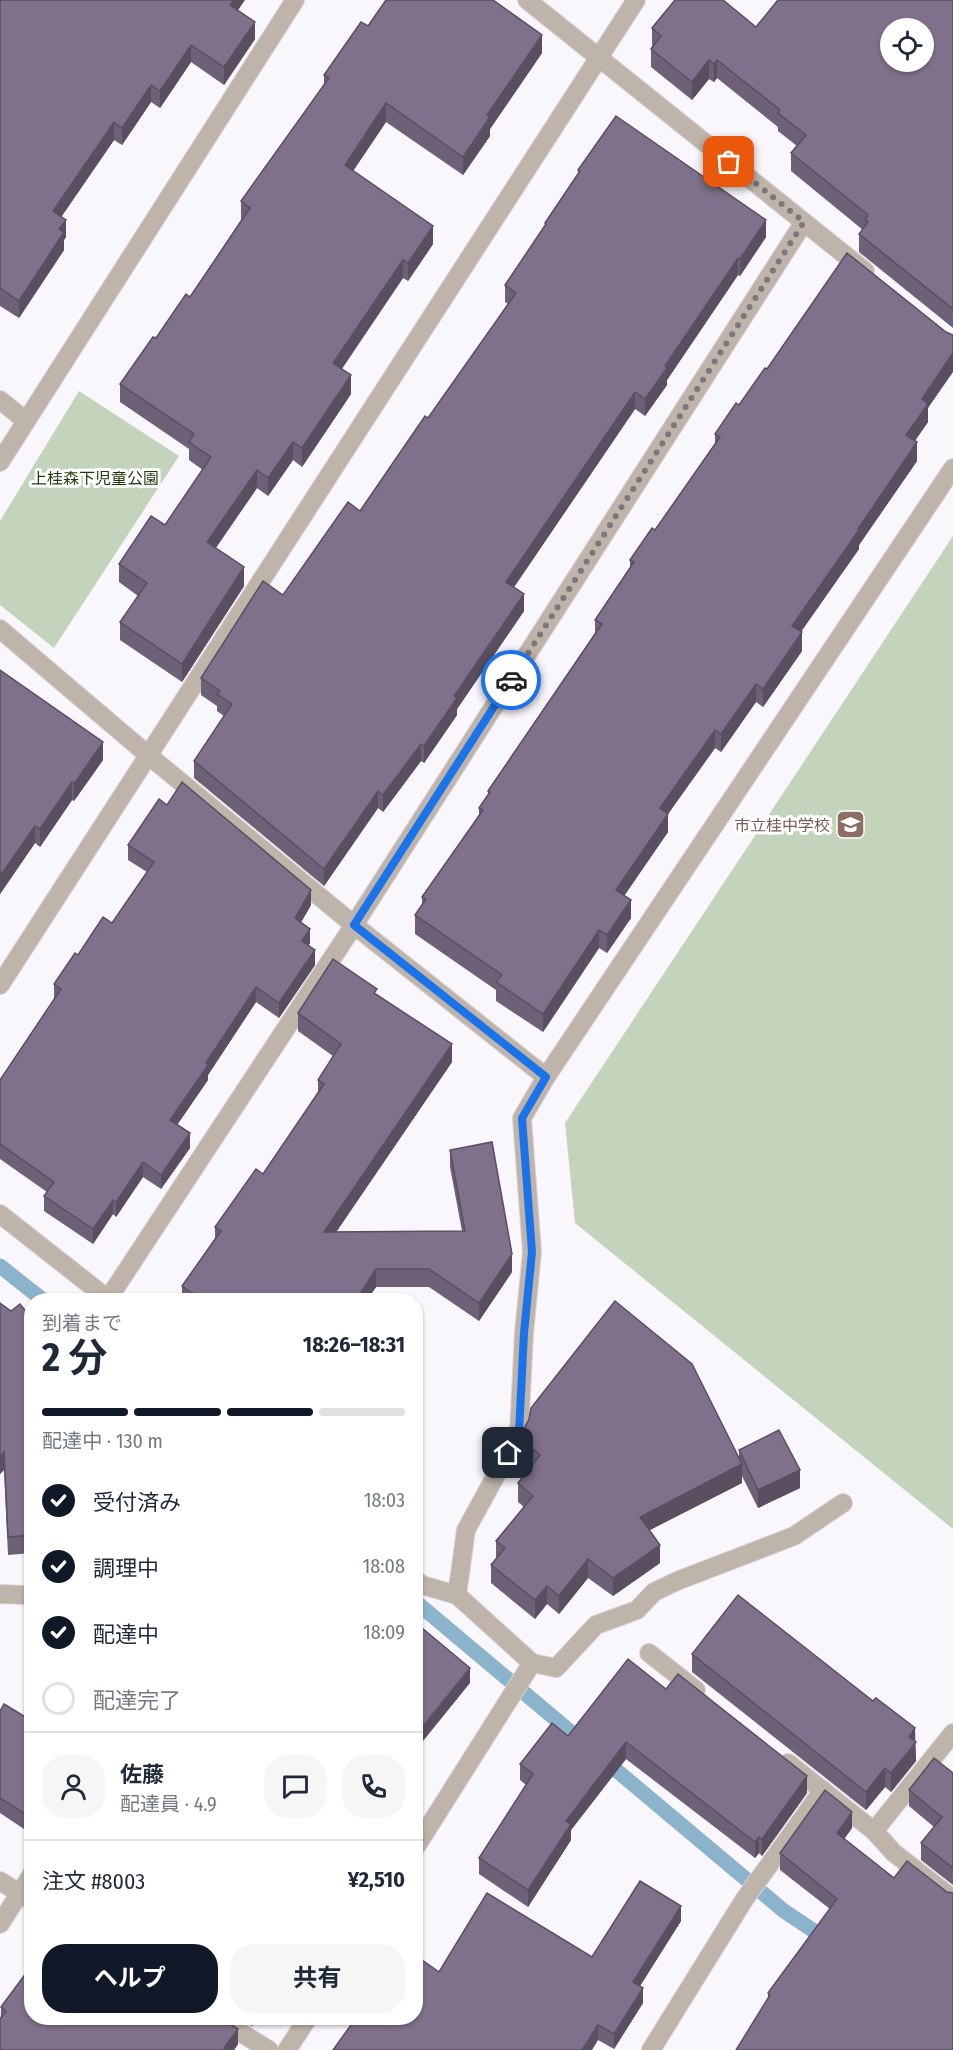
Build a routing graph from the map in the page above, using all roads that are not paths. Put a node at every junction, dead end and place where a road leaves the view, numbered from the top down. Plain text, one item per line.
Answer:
1 (295, 0) edge
2 (527, 0) edge
3 (636, 0) edge
4 (598, 58) junction
5 (804, 222) junction
6 (879, 282) edge
7 (0, 400) edge
8 (26, 421) junction
9 (0, 462) edge
10 (953, 468) edge
11 (0, 629) edge
12 (148, 755) junction
13 (354, 925) junction
14 (0, 985) edge
15 (546, 1077) junction
16 (0, 1214) edge
17 (100, 1293) edge
18 (112, 1293) edge
19 (843, 1503) dead end
20 (423, 1585) edge
21 (0, 1594) edge
22 (24, 1595) dead end
23 (457, 1595) junction
24 (649, 1653) dead end
25 (532, 1663) junction
26 (713, 1703) edge
27 (953, 1733) edge
28 (777, 1754) edge
29 (823, 1790) junction
30 (874, 1831) junction
31 (423, 1836) edge
32 (0, 1881) edge
33 (24, 1896) edge
34 (24, 1899) edge
35 (953, 1899) edge
36 (0, 1924) edge
37 (228, 2025) edge
38 (303, 2025) edge
39 (269, 2050) edge
40 (287, 2050) edge
41 (651, 2050) edge

1 - 8 street
2 - 4 street
3 - 4 street
4 - 5 street
4 - 12 street
5 - 6 street
5 - 13 street
7 - 8 street
8 - 9 street
10 - 15 street
11 - 12 street
12 - 13 street
12 - 14 street
13 - 15 street
13 - 18 street
15 - 23 street
16 - 17 street
19 - 25 street
20 - 23 street
21 - 22 street
23 - 25 street
24 - 26 street
25 - 31 street
27 - 30 street
28 - 29 street
29 - 30 street
29 - 41 street
30 - 35 street
32 - 33 street
34 - 36 street
37 - 39 street
38 - 40 street

